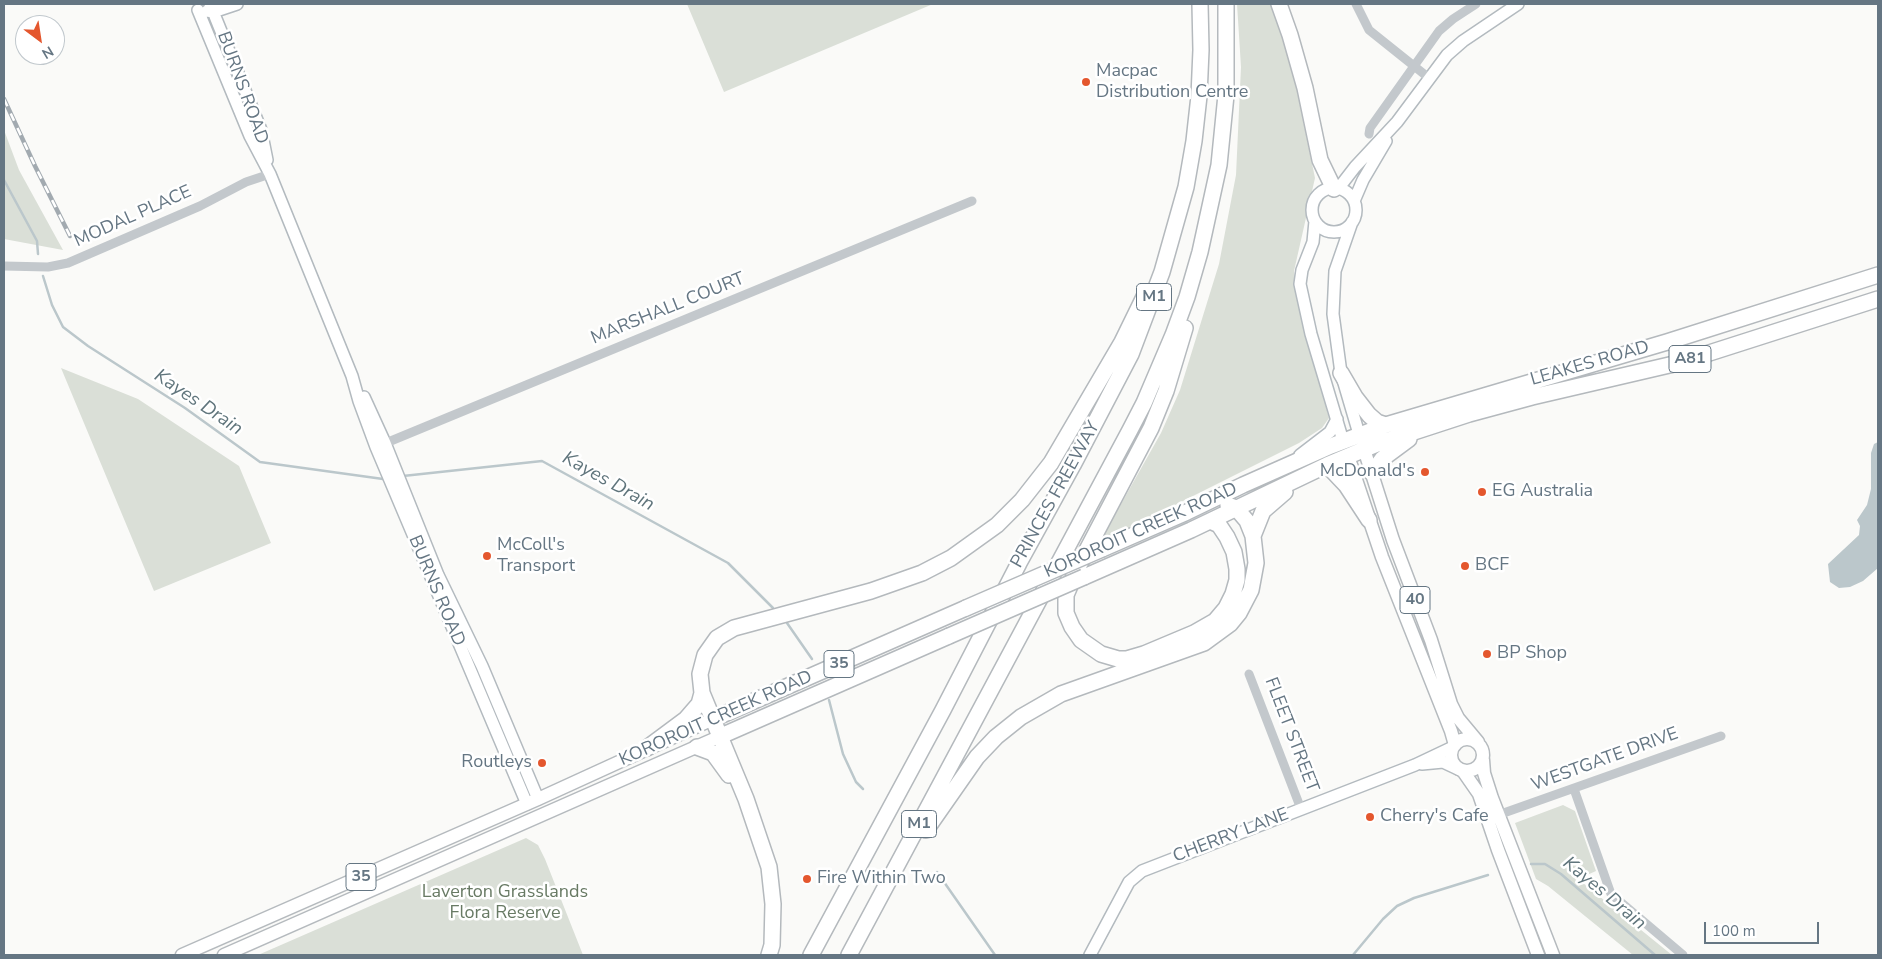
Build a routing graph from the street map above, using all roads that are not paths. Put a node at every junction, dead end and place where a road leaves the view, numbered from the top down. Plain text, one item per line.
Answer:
1 (237, 4) edge
2 (1200, 4) edge
3 (1226, 4) edge
4 (1279, 4) edge
5 (1356, 4) edge
6 (1476, 4) edge
7 (1518, 4) edge
8 (199, 6) edge
9 (212, 8) edge
10 (1414, 66) junction
11 (1429, 78) junction
12 (1397, 122) junction
13 (1369, 134) dead end
14 (1219, 165) junction
15 (270, 174) junction
16 (1336, 189) junction
17 (1354, 201) junction
18 (972, 202) dead end
19 (1181, 206) junction
20 (1315, 221) junction
21 (1352, 222) junction
22 (4, 266) edge
23 (1878, 275) edge
24 (1878, 300) edge
25 (1341, 372) junction
26 (1337, 419) junction
27 (1386, 425) junction
28 (1422, 429) junction
29 (1359, 434) junction
30 (1343, 441) junction
31 (380, 445) junction
32 (1364, 449) junction
33 (1348, 456) junction
34 (1327, 465) junction
35 (1287, 466) junction
36 (1372, 472) junction
37 (1299, 480) junction
38 (1236, 508) junction
39 (1188, 512) junction
40 (1369, 520) junction
41 (1210, 521) junction
42 (1253, 536) junction
43 (447, 604) junction
44 (1250, 674) dead end
45 (702, 693) junction
46 (713, 719) junction
47 (721, 736) junction
48 (1721, 736) dead end
49 (1478, 742) junction
50 (1454, 746) junction
51 (697, 747) junction
52 (647, 748) junction
53 (504, 751) junction
54 (517, 751) junction
55 (1483, 760) junction
56 (1415, 765) junction
57 (1461, 770) junction
58 (1574, 789) junction
59 (746, 798) junction
60 (532, 801) junction
61 (1302, 809) junction
62 (1498, 815) junction
63 (538, 817) junction
64 (292, 907) junction
65 (299, 922) junction
66 (182, 955) edge
67 (224, 955) edge
68 (769, 955) edge
69 (812, 955) edge
70 (849, 955) edge
71 (854, 955) edge
72 (1090, 955) edge
73 (1538, 955) edge
74 (1553, 955) edge
75 (1683, 955) edge

1 - 9 street
2 - 19 highway, PRINCES FREEWAY / M1
3 - 14 highway, PRINCES FREEWAY / M1
4 - 16 highway
5 - 10 street
6 - 10 street
7 - 11 street
8 - 9 street
8 - 15 street, BURNS ROAD
9 - 15 street, BURNS ROAD
10 - 11 street
10 - 13 street
11 - 12 street
12 - 16 street
12 - 17 street
14 - 41 highway
14 - 70 highway, PRINCES FREEWAY / M1
15 - 22 street, MODAL PLACE
15 - 31 street, BURNS ROAD
16 - 17 street
16 - 20 street
17 - 21 street
18 - 31 street, MARSHALL COURT
19 - 45 highway
19 - 69 highway, PRINCES FREEWAY / M1
20 - 21 street
20 - 26 street
21 - 25 street
23 - 27 highway, LEAKES ROAD / A81
24 - 28 highway, LEAKES ROAD / A81
25 - 27 highway
25 - 29 street
26 - 30 street
26 - 35 street
27 - 29 highway, LEAKES ROAD / A81
28 - 32 highway, LEAKES ROAD / A81
28 - 36 highway
29 - 30 highway, KOROROIT CREEK ROAD
29 - 32 highway
30 - 33 highway
30 - 35 highway, KOROROIT CREEK ROAD / 35
31 - 43 street, BURNS ROAD
32 - 33 highway, KOROROIT CREEK ROAD
32 - 36 main road, 40
33 - 34 highway, KOROROIT CREEK ROAD / 35
33 - 40 main road, 40
34 - 37 highway, KOROROIT CREEK ROAD / 35
34 - 40 highway
35 - 39 highway, KOROROIT CREEK ROAD / 35
36 - 49 main road, 40
37 - 38 highway, KOROROIT CREEK ROAD / 35
37 - 42 highway
38 - 39 highway
38 - 41 highway, KOROROIT CREEK ROAD / 35
38 - 42 highway
39 - 46 highway, KOROROIT CREEK ROAD / 35, bridge
40 - 50 main road, 40
41 - 47 highway, KOROROIT CREEK ROAD / 35, bridge
42 - 71 highway
43 - 53 street, BURNS ROAD
43 - 54 street, BURNS ROAD
44 - 61 street, FLEET STREET
45 - 46 highway
45 - 52 highway
46 - 47 highway
46 - 52 main road, KOROROIT CREEK ROAD / 35
47 - 51 main road, KOROROIT CREEK ROAD / 35
47 - 59 highway
48 - 58 street, WESTGATE DRIVE
49 - 50 main road
49 - 55 main road, 40
50 - 56 street, CHERRY LANE
50 - 57 main road, 40
51 - 59 highway
51 - 63 main road, KOROROIT CREEK ROAD / 35
52 - 60 main road, KOROROIT CREEK ROAD / 35
53 - 54 street
53 - 60 street, BURNS ROAD
54 - 60 street, BURNS ROAD
55 - 57 main road
55 - 62 main road, 40
56 - 57 street, CHERRY LANE
56 - 61 street, CHERRY LANE
57 - 73 main road, 40
58 - 62 street, WESTGATE DRIVE
58 - 75 street
59 - 68 highway
60 - 63 main road
60 - 64 main road, KOROROIT CREEK ROAD / 35
61 - 72 street, CHERRY LANE
62 - 74 main road, 40
63 - 65 main road, KOROROIT CREEK ROAD / 35
64 - 65 main road
64 - 66 main road, KOROROIT CREEK ROAD / 35
65 - 67 main road, KOROROIT CREEK ROAD / 35

